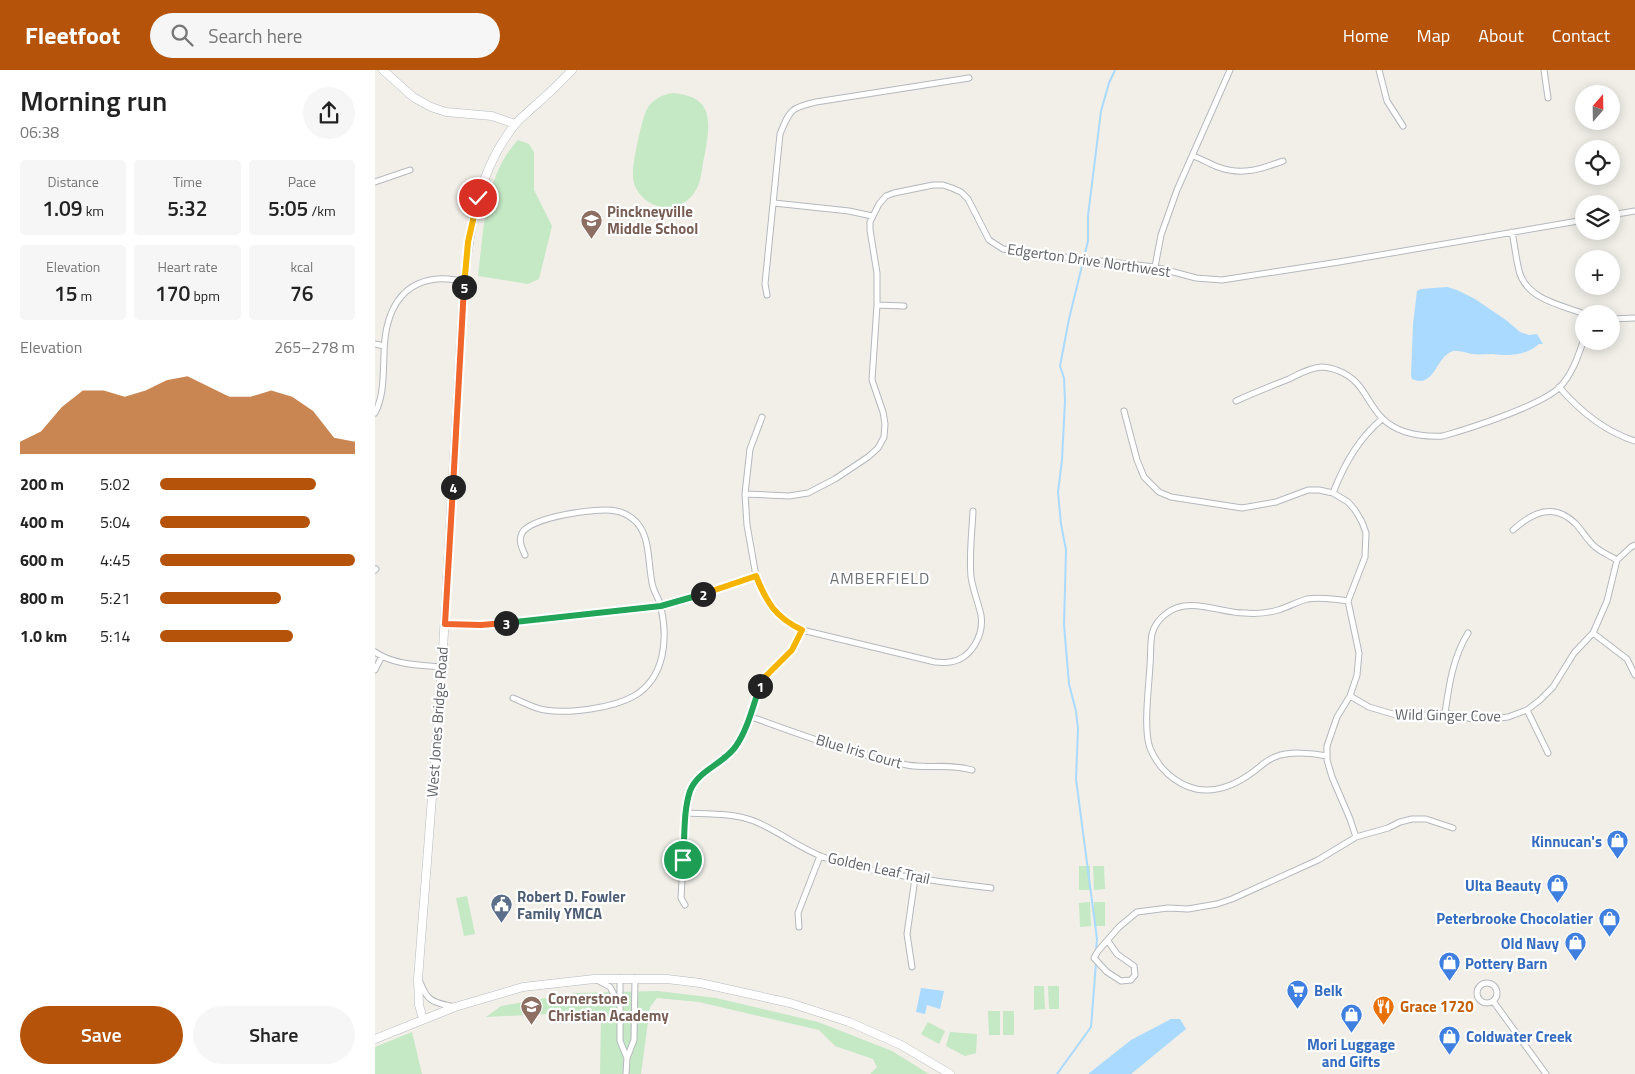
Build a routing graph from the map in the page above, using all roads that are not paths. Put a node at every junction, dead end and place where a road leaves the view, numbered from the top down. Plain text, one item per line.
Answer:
1 (572, 70) edge
2 (1230, 70) edge
3 (1379, 70) edge
4 (1544, 70) edge
5 (386, 71) edge
6 (969, 78) dead end
7 (1548, 98) dead end
8 (515, 124) junction
9 (1403, 126) dead end
10 (1193, 156) junction
11 (1283, 161) dead end
12 (410, 170) dead end
13 (375, 182) edge
14 (774, 203) junction
15 (1635, 211) edge
16 (1620, 214) edge
17 (872, 216) junction
18 (1575, 222) edge
19 (1512, 232) junction
20 (1155, 267) junction
21 (464, 281) junction
22 (767, 295) dead end
23 (877, 305) junction
24 (904, 306) dead end
25 (1575, 311) edge
26 (1635, 318) edge
27 (1620, 319) edge
28 (375, 344) edge
29 (384, 346) junction
30 (1580, 350) edge
31 (1559, 387) junction
32 (1236, 401) dead end
33 (1123, 412) dead end
34 (375, 413) edge
35 (762, 417) dead end
36 (1383, 419) junction
37 (1635, 441) edge
38 (1333, 493) junction
39 (745, 494) junction
40 (973, 511) dead end
41 (1513, 530) dead end
42 (1635, 545) edge
43 (525, 555) dead end
44 (1617, 560) junction
45 (756, 576) junction
46 (1348, 601) junction
47 (661, 606) junction
48 (445, 624) junction
49 (802, 630) junction
50 (1593, 633) junction
51 (1468, 634) dead end
52 (375, 652) edge
53 (382, 656) junction
54 (442, 667) junction
55 (375, 670) edge
56 (1635, 675) edge
57 (1350, 696) junction
58 (513, 698) dead end
59 (1527, 710) junction
60 (1445, 713) junction
61 (749, 716) junction
62 (1548, 753) dead end
63 (1327, 756) junction
64 (971, 770) dead end
65 (687, 813) junction
66 (1453, 828) dead end
67 (1356, 837) junction
68 (820, 856) junction
69 (915, 878) junction
70 (991, 888) dead end
71 (685, 905) dead end
72 (799, 927) dead end
73 (1108, 941) junction
74 (913, 967) dead end
75 (620, 978) junction
76 (635, 978) junction
77 (418, 979) junction
78 (594, 979) junction
79 (1493, 1001) dead end
80 (620, 1005) junction
81 (455, 1007) junction
82 (423, 1019) junction
83 (375, 1040) edge
84 (627, 1058) junction
85 (626, 1074) edge
86 (950, 1074) edge
87 (1546, 1074) edge

1 - 8 street, West Jones Bridge Road
2 - 10 street
3 - 9 street
4 - 7 street
5 - 8 street
6 - 14 street
8 - 21 street, West Jones Bridge Road
10 - 11 street
10 - 20 street
12 - 13 street
14 - 17 street
14 - 22 street
15 - 16 street
17 - 20 street, Edgerton Drive Northwest
17 - 23 street
18 - 19 street, Edgerton Drive Northwest
19 - 20 street, Edgerton Drive Northwest
19 - 25 street
21 - 29 street
21 - 48 street, West Jones Bridge Road
23 - 24 street
23 - 39 street
26 - 27 street
28 - 29 street
29 - 34 street
30 - 31 street
31 - 36 street
31 - 37 street
32 - 36 street
33 - 38 street
35 - 39 street
36 - 38 street
38 - 46 street
39 - 45 street
40 - 49 street
41 - 44 street
42 - 44 street
43 - 47 street
44 - 50 street, Wild Ginger Cove
45 - 47 street
45 - 49 street
46 - 57 street
46 - 63 street
47 - 48 street
47 - 58 street
48 - 54 street, West Jones Bridge Road
49 - 61 street
50 - 56 street
50 - 59 street, Wild Ginger Cove
51 - 60 street
52 - 53 street
53 - 54 street
53 - 55 street
54 - 77 street, West Jones Bridge Road
57 - 60 street, Wild Ginger Cove
57 - 63 street
59 - 60 street, Wild Ginger Cove
59 - 62 street
61 - 64 street, Blue Iris Court
61 - 65 street
63 - 67 street
65 - 68 street, Golden Leaf Trail
65 - 71 street
66 - 67 street
67 - 73 street
68 - 69 street, Golden Leaf Trail
68 - 72 street
69 - 70 street, Golden Leaf Trail
69 - 74 street
73 - 73 street
75 - 76 street
75 - 78 street
75 - 80 street
76 - 84 street
76 - 86 street
77 - 81 street
77 - 82 street, West Jones Bridge Road
78 - 80 street
78 - 81 street
79 - 87 street
80 - 84 street
81 - 82 street
82 - 83 street
84 - 85 street

